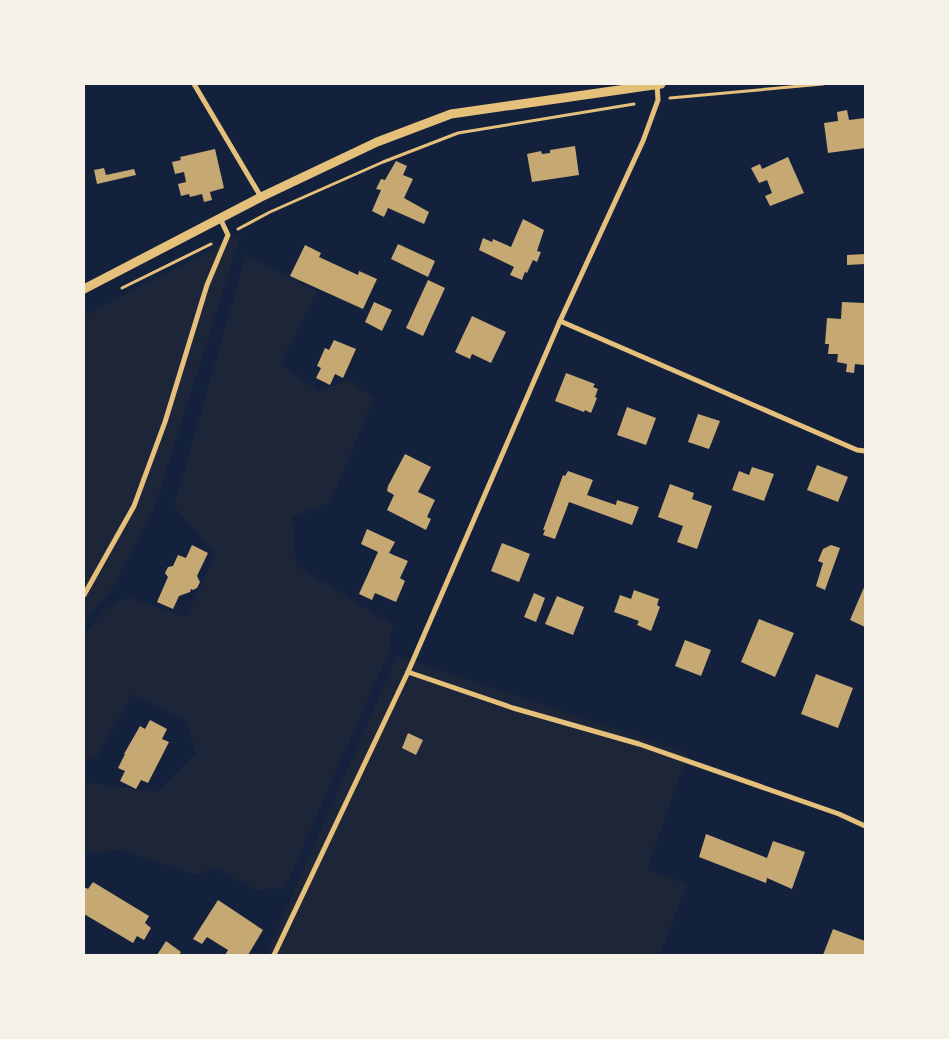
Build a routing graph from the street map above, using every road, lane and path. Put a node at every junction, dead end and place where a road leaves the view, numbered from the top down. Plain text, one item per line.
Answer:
1 (194, 84) edge
2 (657, 84) edge
3 (661, 84) edge
4 (823, 84) edge
5 (658, 100) junction
6 (261, 197) junction
7 (220, 218) junction
8 (228, 235) junction
9 (84, 289) edge
10 (118, 290) dead end
11 (560, 321) junction
12 (865, 451) edge
13 (84, 595) edge
14 (408, 672) junction
15 (865, 826) edge
16 (274, 955) edge

1 - 6 street
2 - 3 street
2 - 5 street
2 - 6 street
4 - 5 path
5 - 8 path
5 - 11 street
6 - 7 street
7 - 8 street
7 - 9 street
8 - 10 path
8 - 13 street
11 - 12 street
11 - 14 street
14 - 15 street
14 - 16 street

